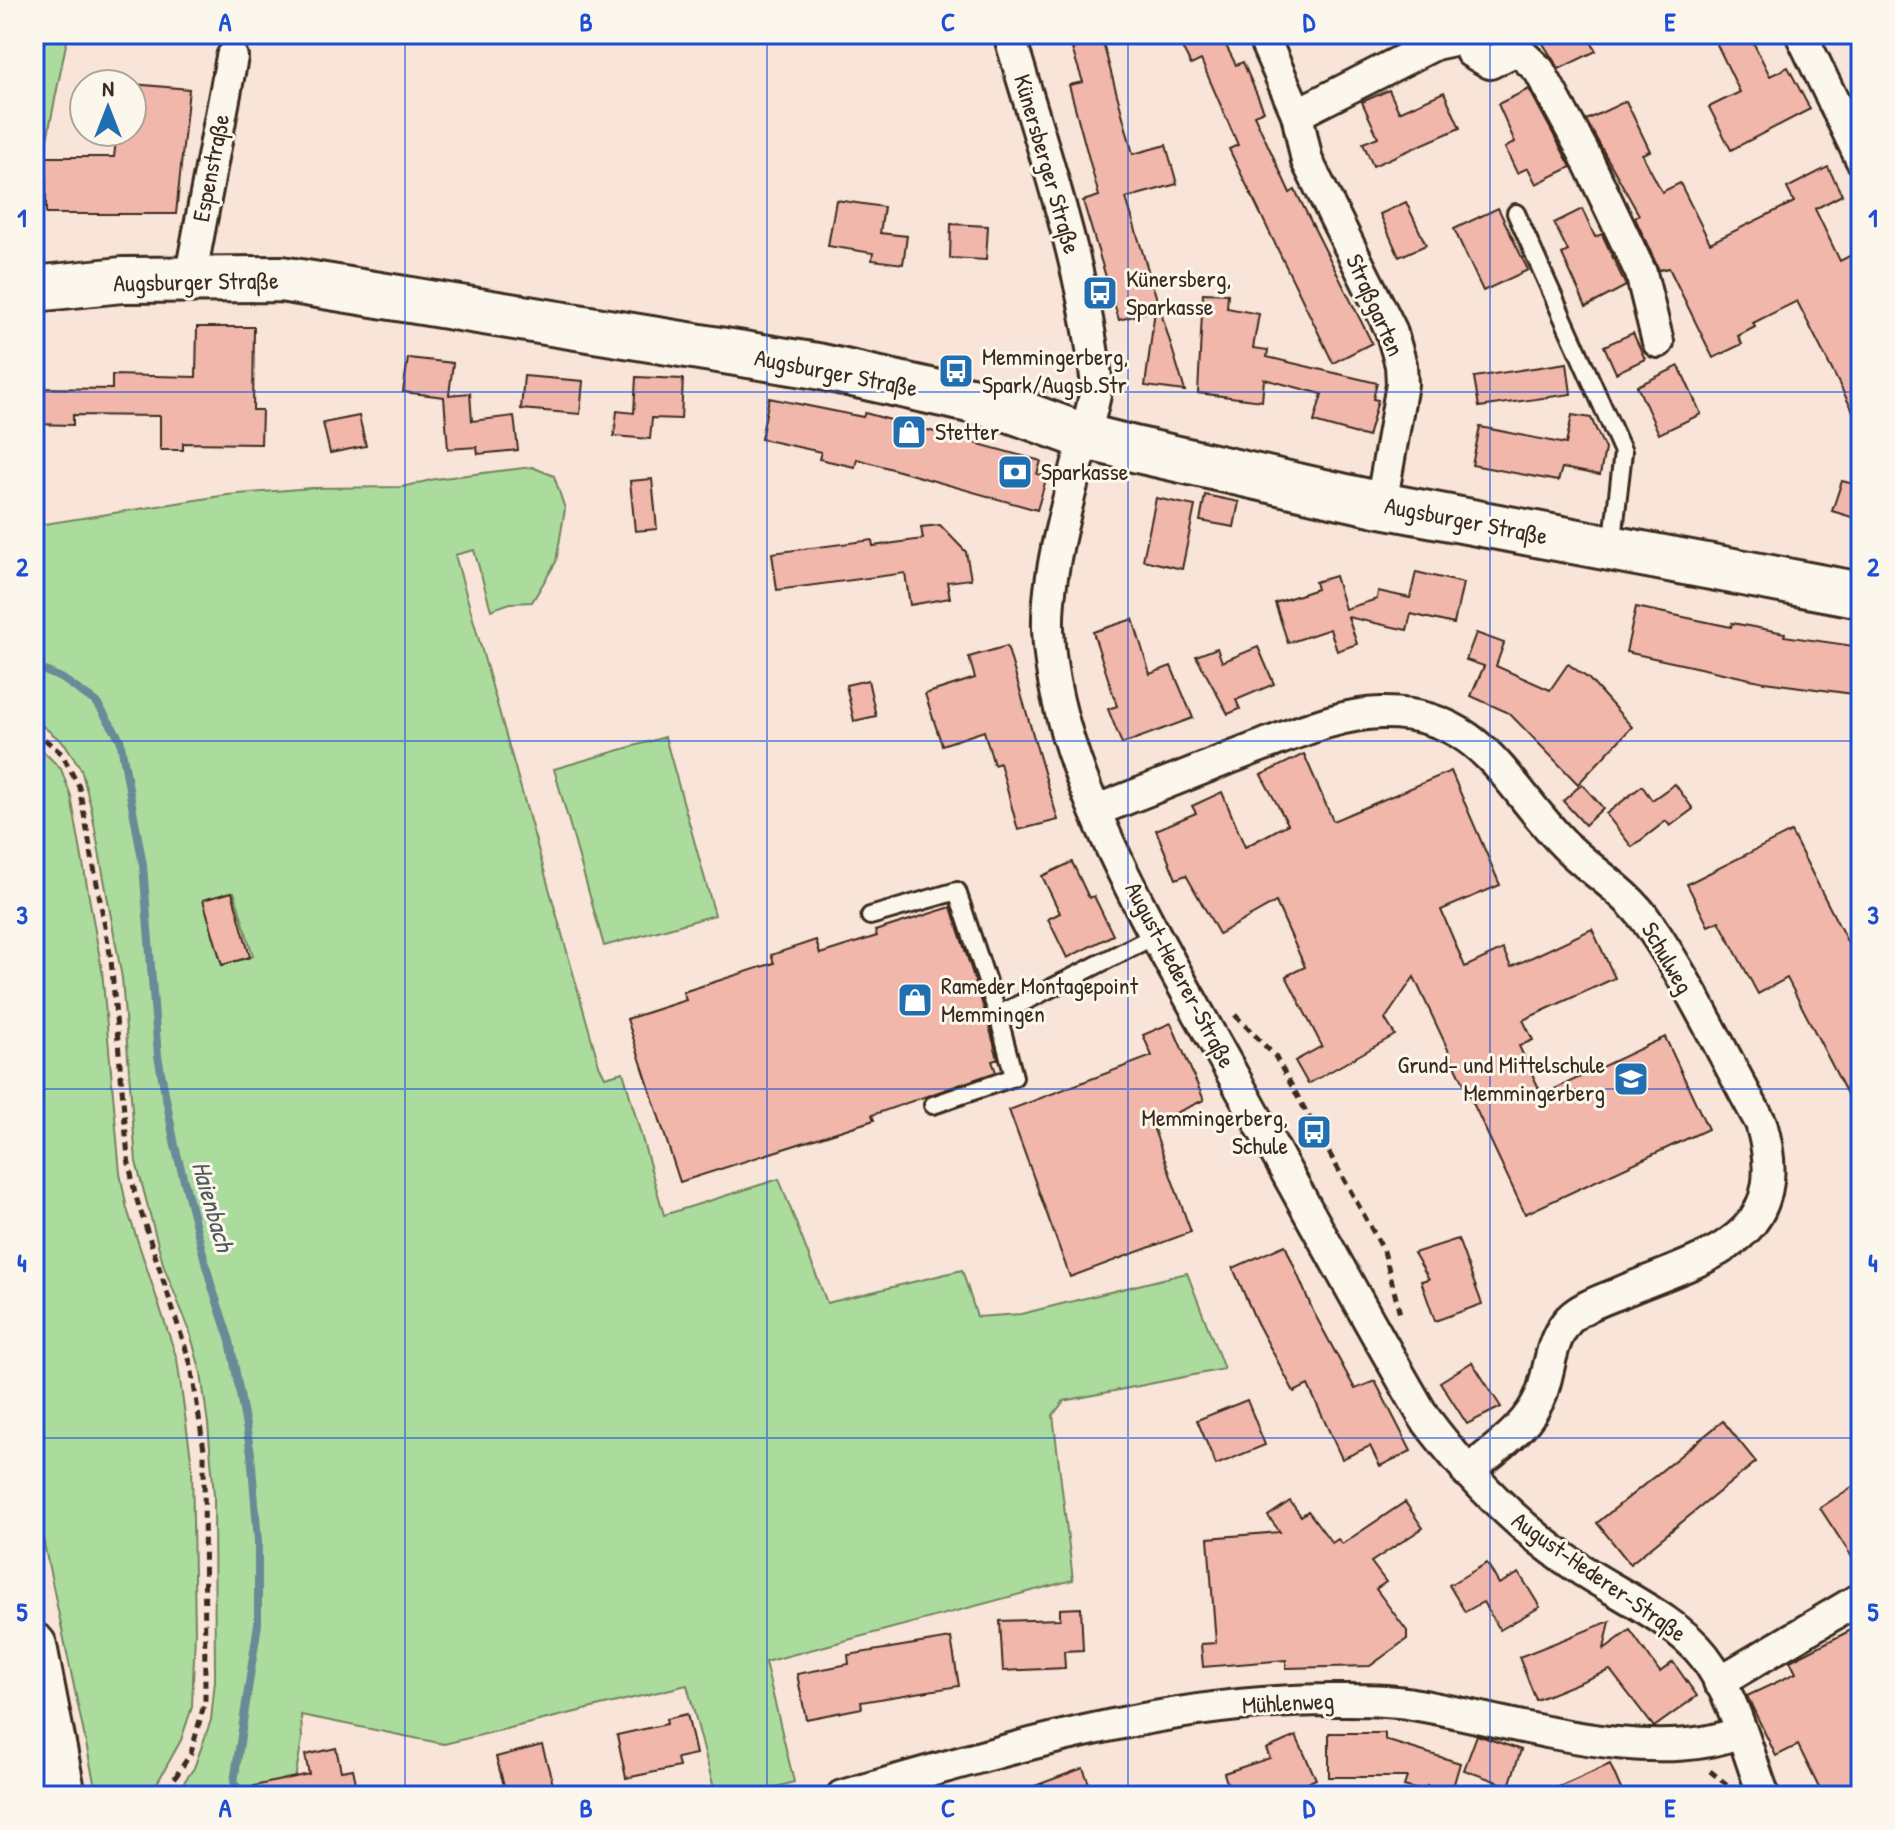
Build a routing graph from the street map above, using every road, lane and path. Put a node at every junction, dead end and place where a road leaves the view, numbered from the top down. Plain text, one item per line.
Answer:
1 (1009, 34) edge
2 (1262, 34) edge
3 (1801, 34) edge
4 (1468, 35) edge
5 (1513, 40) edge
6 (232, 57) dead end
7 (1297, 114) junction
8 (1861, 159) edge
9 (1516, 213) dead end
10 (190, 279) junction
11 (34, 289) edge
12 (1658, 342) dead end
13 (1086, 437) junction
14 (1381, 505) junction
15 (1612, 549) junction
16 (1861, 595) edge
17 (34, 730) edge
18 (1095, 811) junction
19 (870, 916) dead end
20 (1156, 935) junction
21 (1225, 1006) dead end
22 (998, 1015) junction
23 (933, 1105) dead end
24 (1404, 1328) dead end
25 (1467, 1472) junction
26 (1861, 1598) edge
27 (34, 1646) edge
28 (1719, 1682) junction
29 (1740, 1732) junction
30 (1707, 1769) dead end
31 (1732, 1788) dead end
32 (63, 1796) edge
33 (163, 1796) edge
34 (842, 1796) edge
35 (1764, 1796) edge

1 - 13 street, Künersberger Straße
2 - 7 street, Straßgarten
3 - 8 street
4 - 5 street
4 - 7 street
5 - 12 street
6 - 10 street, Espenstraße
7 - 14 street, Straßgarten
9 - 15 lane
10 - 11 street, Augsburger Straße
10 - 13 street, Augsburger Straße
13 - 14 street, Augsburger Straße
13 - 18 street, August-Hederer-Straße
14 - 15 street, Augsburger Straße
15 - 16 street, Augsburger Straße
17 - 33 path
18 - 20 street, August-Hederer-Straße
18 - 25 street, Schulweg
19 - 22 lane
20 - 22 lane
20 - 25 street, August-Hederer-Straße
21 - 24 path
22 - 23 lane
25 - 28 street, August-Hederer-Straße
26 - 28 street
27 - 32 street
28 - 29 street, August-Hederer-Straße
29 - 34 street, Mühlenweg
29 - 35 street, August-Hederer-Straße
30 - 31 path

